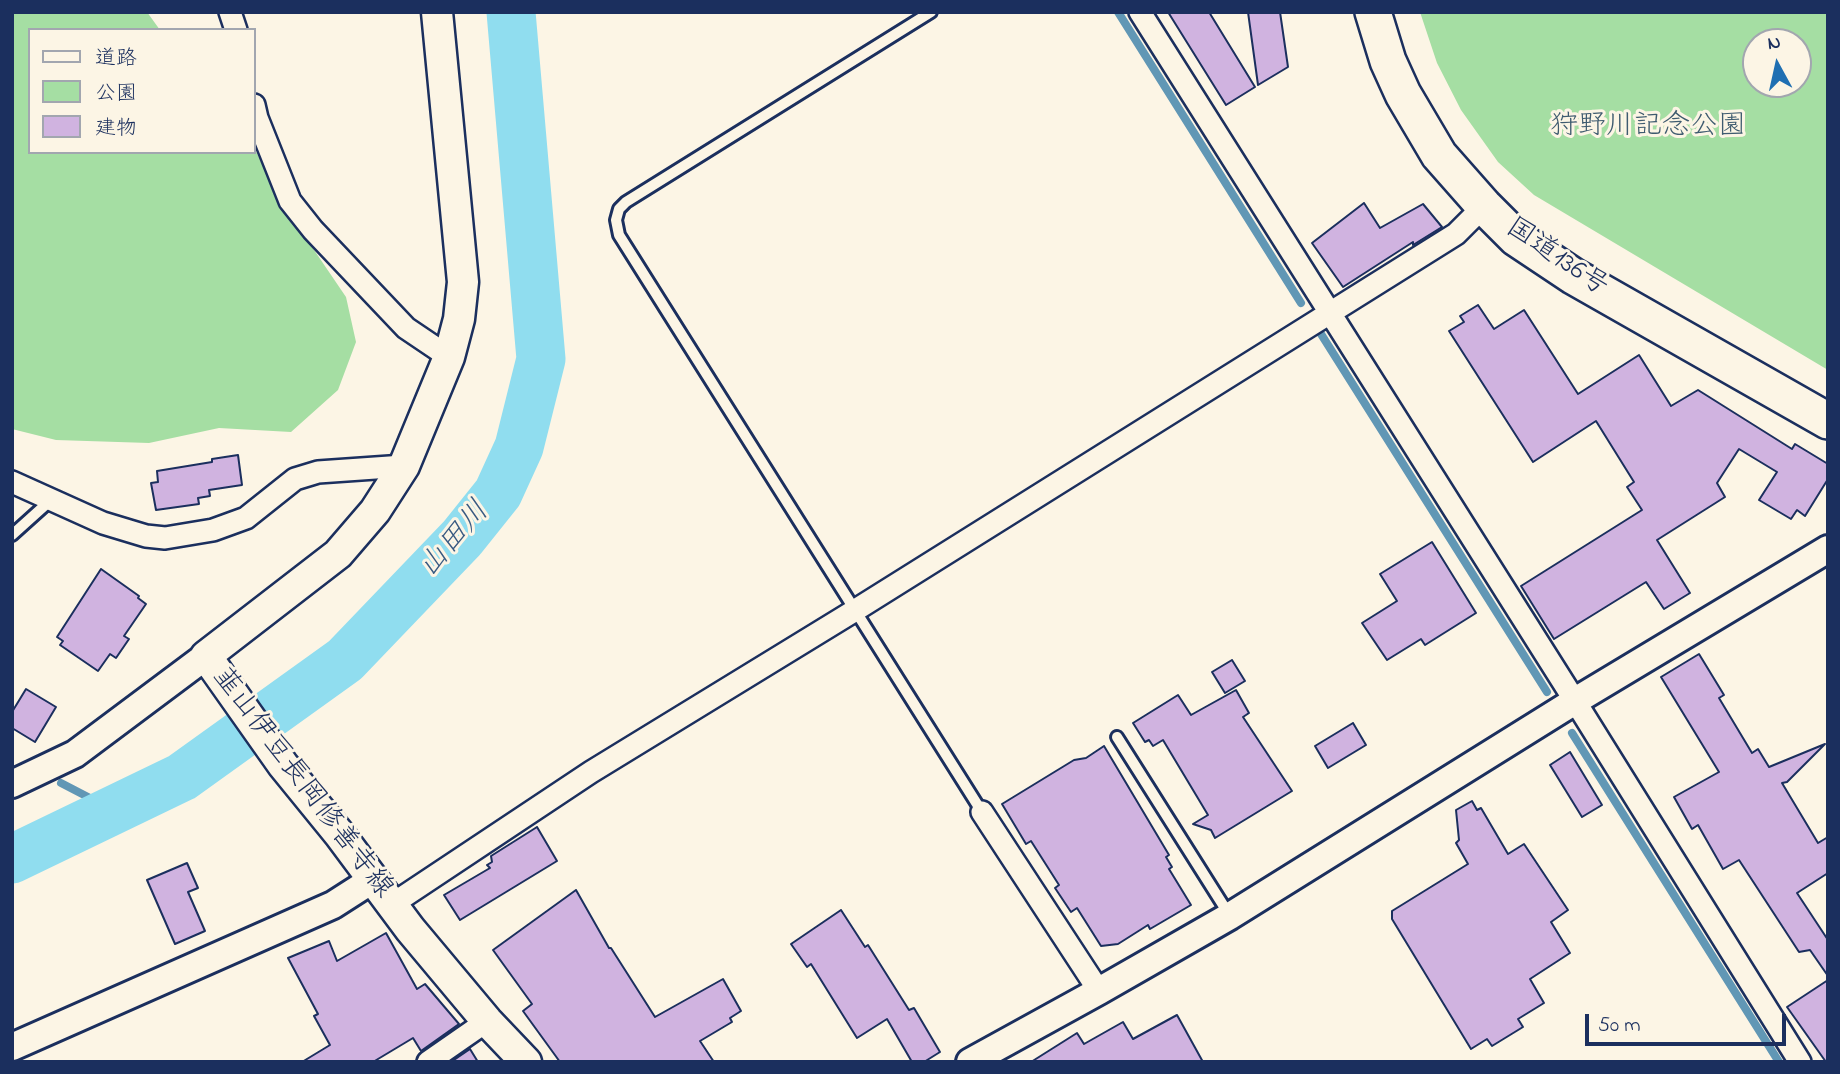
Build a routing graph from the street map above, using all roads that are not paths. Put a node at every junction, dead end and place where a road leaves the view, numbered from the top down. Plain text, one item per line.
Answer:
1 (437, 12) edge
2 (931, 12) edge
3 (1140, 12) edge
4 (1373, 12) edge
5 (256, 114) edge
6 (1484, 206) junction
7 (1329, 312) junction
8 (449, 357) junction
9 (1828, 421) edge
10 (404, 466) junction
11 (15, 481) edge
12 (52, 499) junction
13 (12, 535) edge
14 (1828, 549) edge
15 (853, 611) junction
16 (212, 664) junction
17 (1575, 701) junction
18 (1118, 737) dead end
19 (12, 784) edge
20 (982, 812) joint
21 (372, 880) junction
22 (391, 905) junction
23 (1230, 915) junction
24 (1099, 991) junction
25 (487, 1021) junction
26 (12, 1047) edge
27 (428, 1062) edge
28 (526, 1062) edge
29 (970, 1062) edge
30 (1800, 1062) edge

1 - 8 main road, 韮山伊豆長岡修善寺線
2 - 15 lane
3 - 7 street
4 - 6 highway, 国道136号
5 - 8 street
6 - 7 street
6 - 9 highway, 国道136号
7 - 15 street
7 - 17 street
8 - 10 main road, 韮山伊豆長岡修善寺線
10 - 12 street
10 - 16 main road, 韮山伊豆長岡修善寺線
11 - 12 street
12 - 13 lane
14 - 17 street
15 - 20 lane
15 - 22 street
16 - 19 street
16 - 21 main road, 韮山伊豆長岡修善寺線
17 - 23 street
17 - 30 street
18 - 23 lane
20 - 24 street
21 - 22 main road, 韮山伊豆長岡修善寺線
21 - 26 street
22 - 25 main road, 韮山伊豆長岡修善寺線
23 - 24 street
24 - 29 street
25 - 27 street
25 - 28 main road, 韮山伊豆長岡修善寺線

